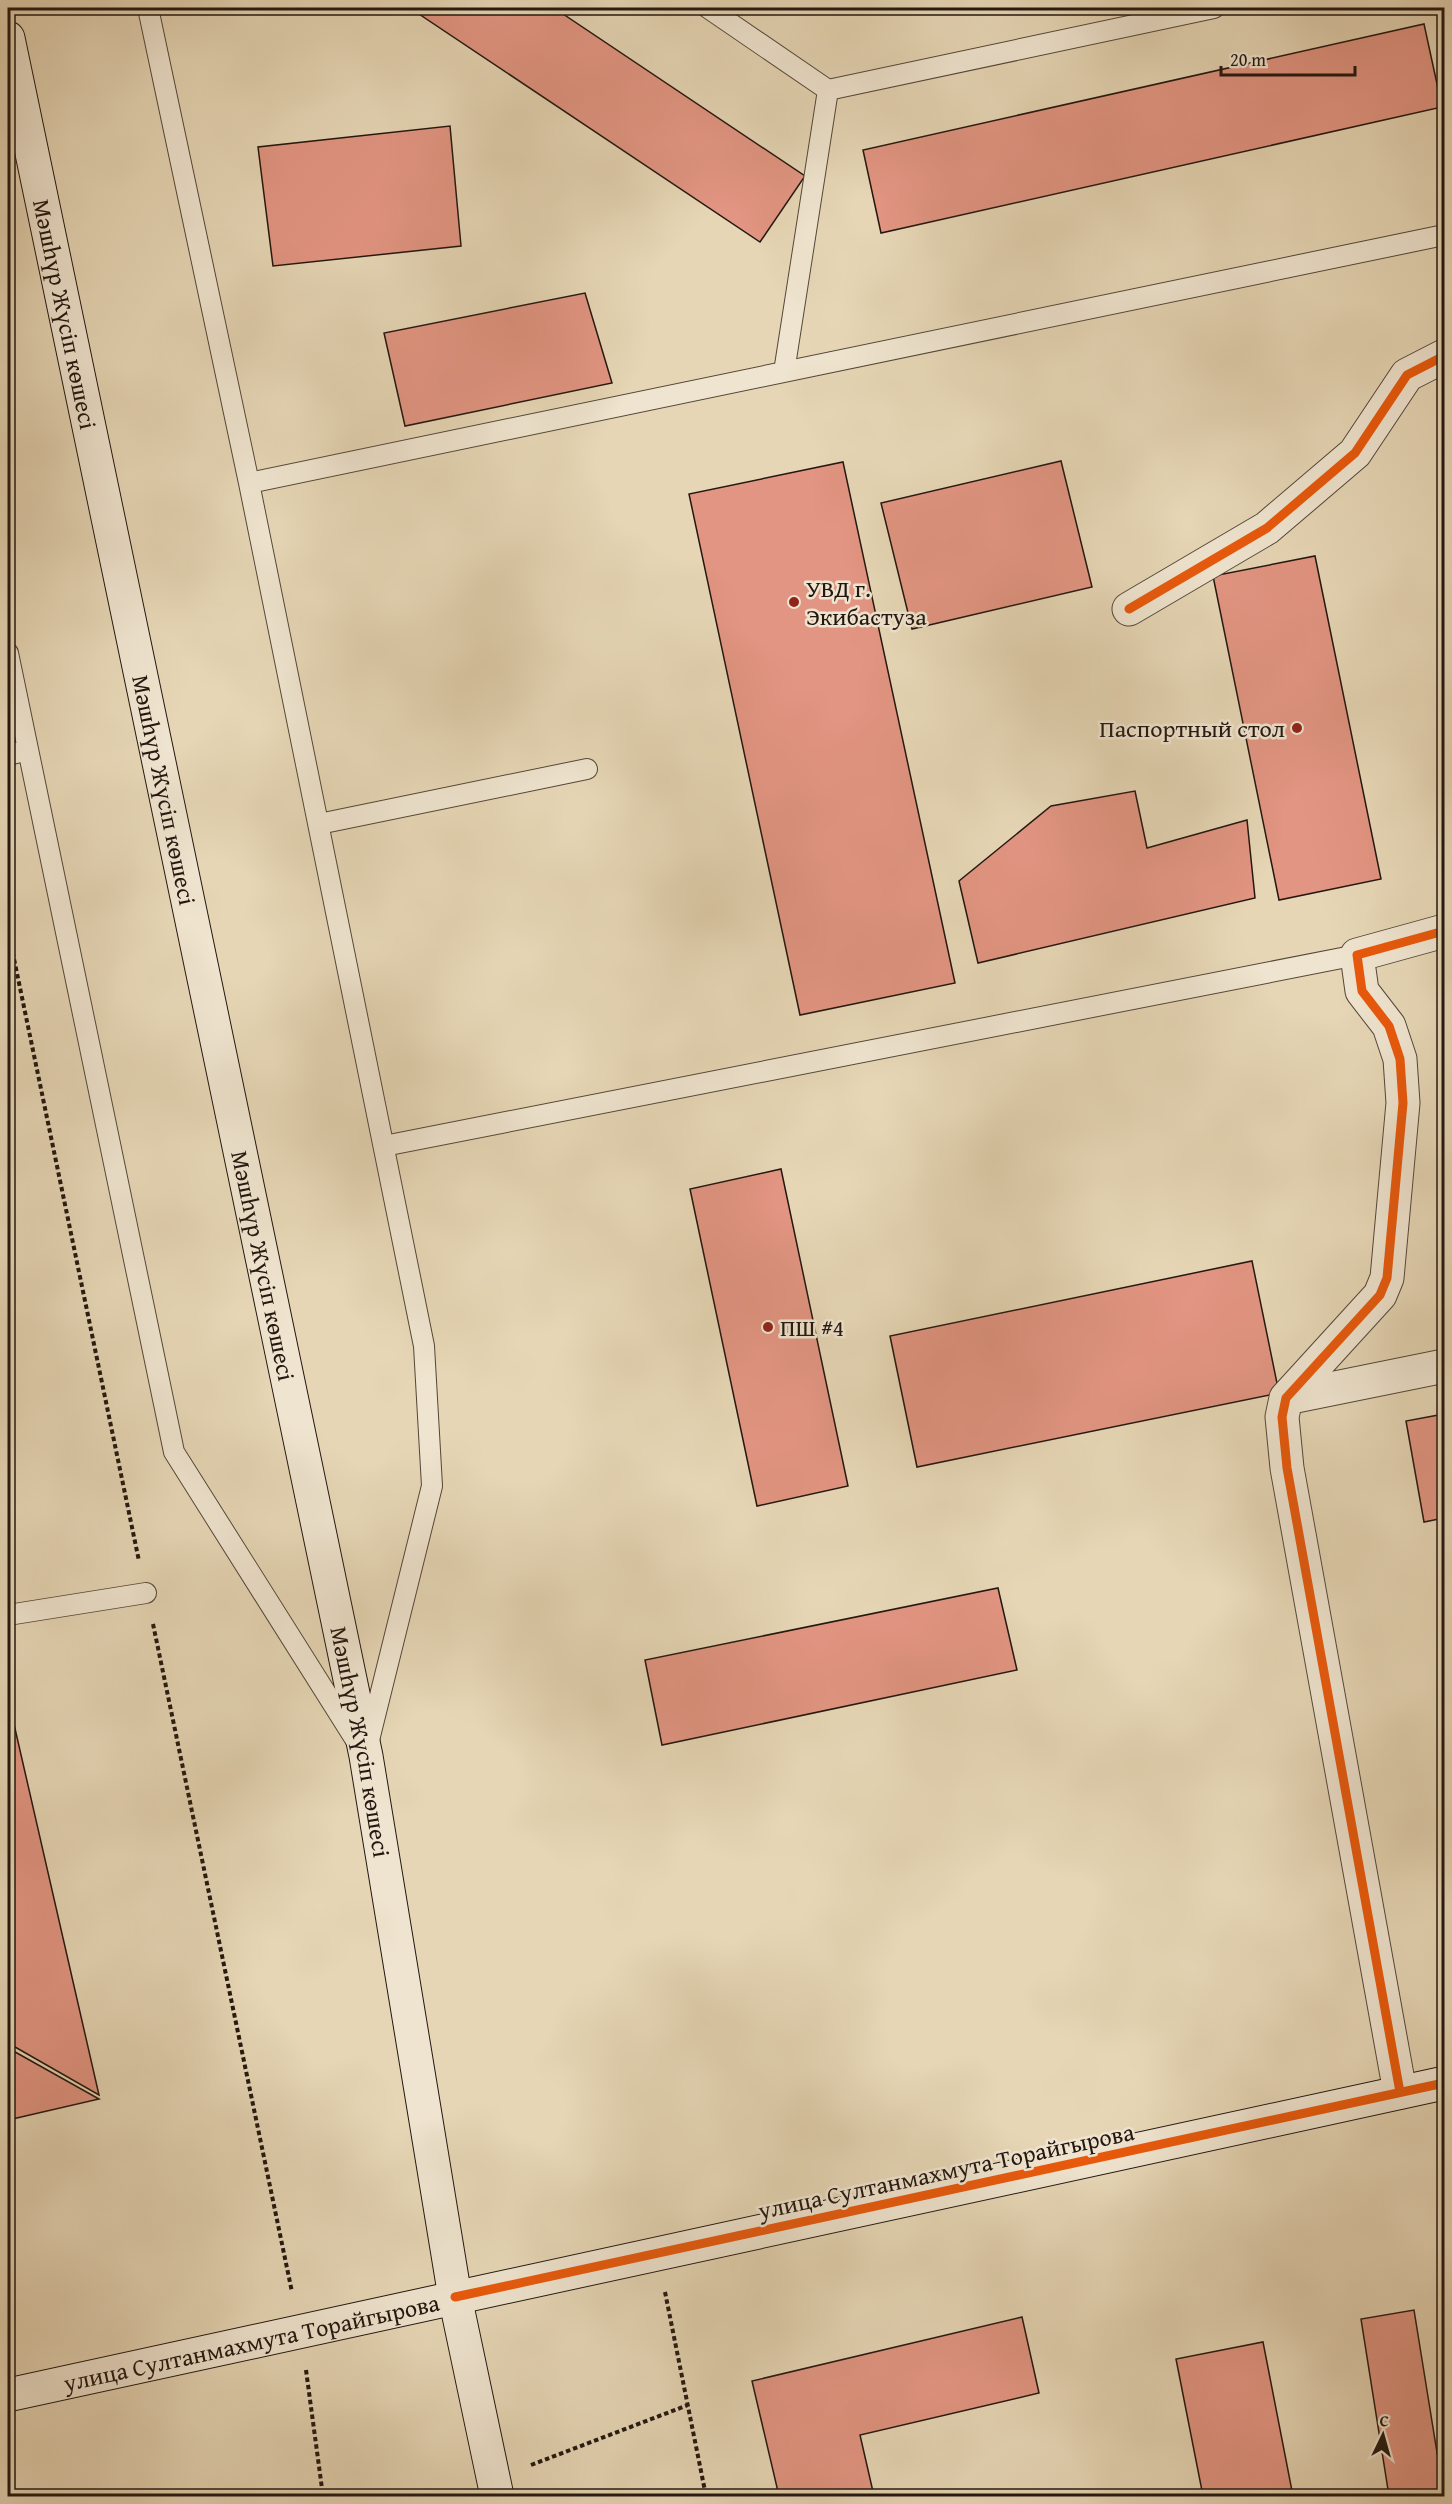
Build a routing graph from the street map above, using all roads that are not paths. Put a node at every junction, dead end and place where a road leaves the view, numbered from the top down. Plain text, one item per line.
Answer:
1 (148, 8) edge
2 (708, 8) edge
3 (1214, 8) edge
4 (8, 39) edge
5 (828, 90) junction
6 (1444, 235) edge
7 (1444, 356) edge
8 (784, 372) junction
9 (249, 483) junction
10 (1129, 609) dead end
11 (8, 653) edge
12 (28, 750) junction
13 (8, 755) edge
14 (587, 769) dead end
15 (318, 824) junction
16 (1444, 931) edge
17 (1357, 955) junction
18 (384, 1146) junction
19 (1444, 1366) edge
20 (1286, 1398) junction
21 (146, 1593) road end
22 (8, 1615) edge
23 (366, 1756) junction
24 (1444, 2083) edge
25 (1400, 2092) junction
26 (455, 2297) junction
27 (8, 2395) edge
28 (495, 2488) edge

1 - 9 lane
2 - 5 lane
3 - 5 lane
4 - 23 main road, Мәшһүр Жүсіп көшесі
5 - 8 lane
6 - 8 lane
7 - 10 main road
8 - 9 lane
9 - 15 lane
11 - 12 lane
12 - 13 lane
12 - 23 lane
14 - 15 lane
15 - 18 lane
16 - 17 main road
17 - 18 lane
17 - 20 main road
18 - 23 lane
19 - 20 main road
20 - 25 main road
21 - 22 lane
23 - 26 main road, Мәшһүр Жүсіп көшесі
24 - 25 main road, улица Султанмахмута Торайгырова
25 - 26 main road, улица Султанмахмута Торайгырова
26 - 27 main road, улица Султанмахмута Торайгырова
26 - 28 main road, Мәшһүр Жүсіп көшесі

